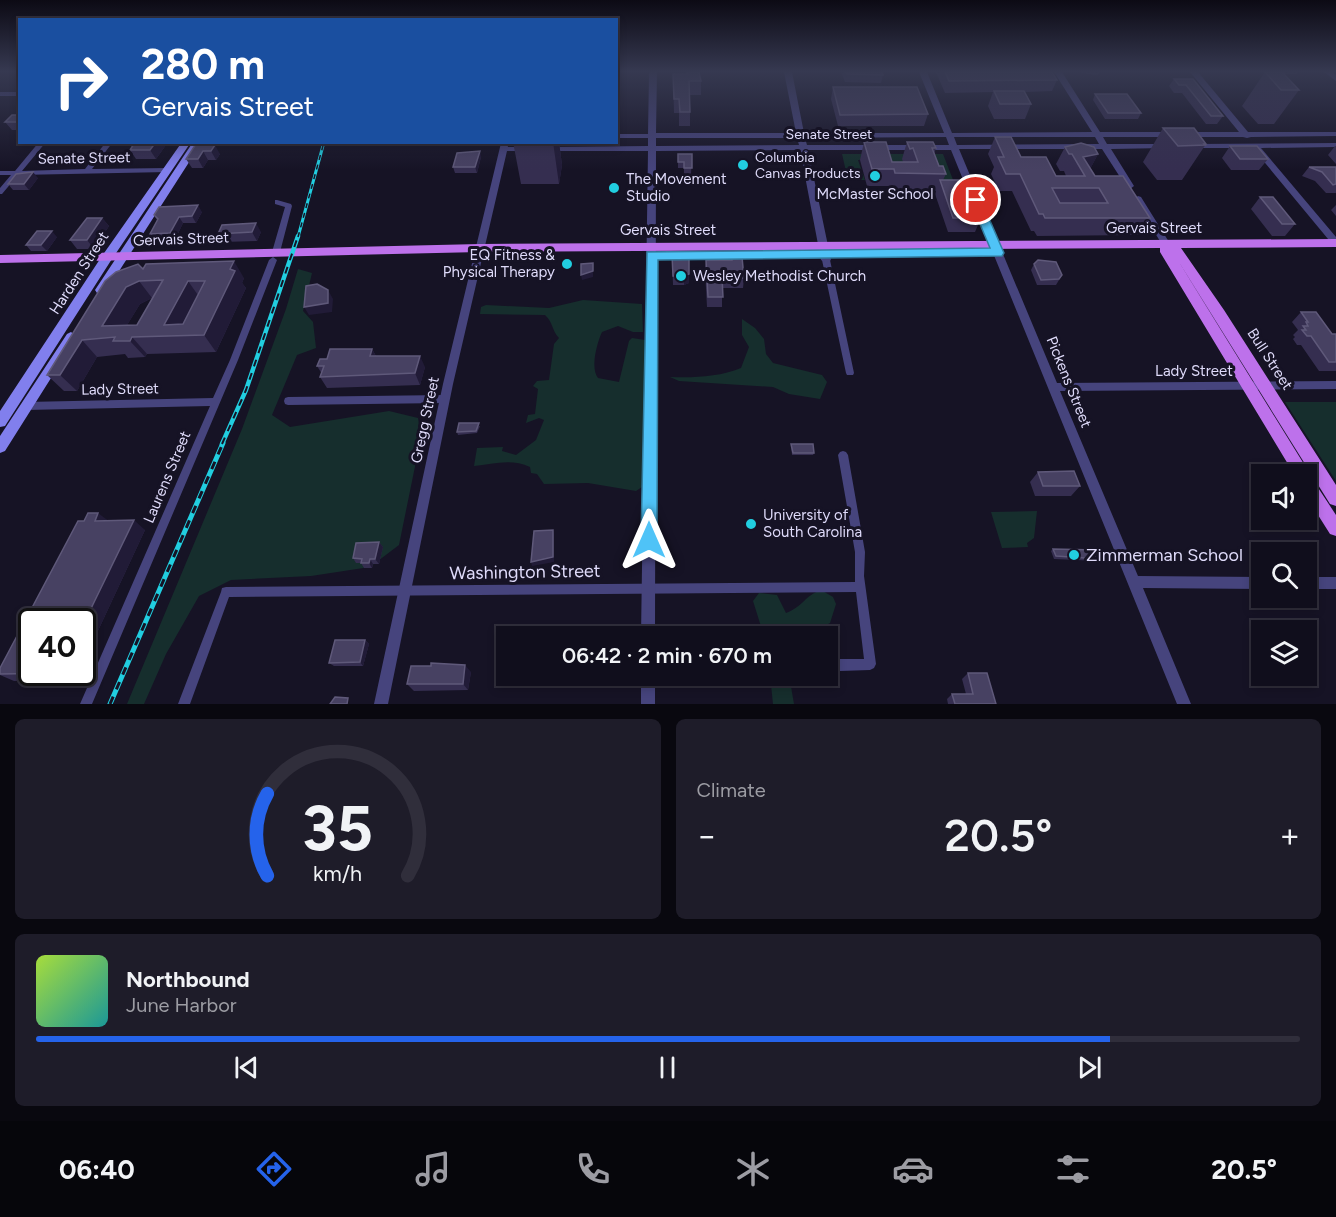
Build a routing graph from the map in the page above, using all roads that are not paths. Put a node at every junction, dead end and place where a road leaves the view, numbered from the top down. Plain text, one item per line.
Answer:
1 (653, 105) edge
2 (795, 105) edge
3 (937, 105) edge
4 (1078, 105) edge
5 (1221, 105) edge
6 (1165, 134) junction
7 (1180, 134) junction
8 (1245, 134) junction
9 (1336, 134) edge
10 (729, 135) junction
11 (801, 135) junction
12 (878, 135) junction
13 (949, 135) junction
14 (1097, 135) junction
15 (618, 136) edge
16 (653, 136) junction
17 (41, 144) edge
18 (108, 144) edge
19 (186, 144) edge
20 (197, 144) edge
21 (1255, 145) junction
22 (1336, 145) edge
23 (504, 146) edge
24 (1105, 146) junction
25 (1182, 146) junction
26 (730, 147) junction
27 (803, 147) junction
28 (882, 147) junction
29 (954, 147) junction
30 (653, 148) junction
31 (168, 170) junction
32 (0, 172) edge
33 (16, 172) junction
34 (86, 172) junction
35 (0, 192) edge
36 (277, 202) dead end
37 (1336, 243) edge
38 (996, 249) junction
39 (1170, 250) junction
40 (652, 251) junction
41 (1336, 251) edge
42 (479, 253) junction
43 (824, 254) junction
44 (274, 256) junction
45 (0, 260) edge
46 (112, 262) junction
47 (0, 267) edge
48 (850, 373) dead end
49 (1336, 385) edge
50 (1247, 386) junction
51 (1266, 386) junction
52 (1053, 387) junction
53 (445, 399) junction
54 (288, 401) dead end
55 (216, 402) junction
56 (26, 406) junction
57 (0, 423) edge
58 (15, 423) junction
59 (0, 447) edge
60 (843, 454) dead end
61 (1296, 464) edge
62 (1317, 499) edge
63 (1336, 499) edge
64 (1336, 529) edge
65 (1133, 582) junction
66 (1251, 582) edge
67 (1317, 583) edge
68 (1336, 583) edge
69 (860, 586) junction
70 (649, 589) junction
71 (405, 592) junction
72 (648, 626) edge
73 (840, 665) dead end
74 (648, 686) edge
75 (86, 704) edge
76 (184, 704) edge
77 (381, 704) edge
78 (648, 704) edge
79 (1184, 704) edge

1 - 16 street
2 - 11 street
3 - 13 street, Pickens Street
4 - 14 street, Bull Street
5 - 8 street
6 - 7 street, Senate Street
6 - 14 street, Senate Street
6 - 25 street
7 - 8 street, Senate Street
7 - 25 street
8 - 9 street, Senate Street
8 - 21 street
10 - 11 street, Senate Street
10 - 16 street, Senate Street
10 - 26 street
11 - 12 street, Senate Street
11 - 27 street
12 - 13 street, Senate Street
12 - 28 street
13 - 14 street, Senate Street
13 - 29 street, Pickens Street
14 - 24 street, Bull Street
15 - 16 street, Senate Street
16 - 30 street
17 - 33 street
18 - 34 street
19 - 31 main road, Harden Street
20 - 46 main road, Harden Street
21 - 22 street, Senate Street
21 - 25 street, Senate Street
21 - 37 street
23 - 30 street, Senate Street
23 - 42 street, Gregg Street
24 - 25 street, Senate Street
24 - 29 street, Senate Street
24 - 39 street, Bull Street
26 - 27 street, Senate Street
26 - 30 street, Senate Street
27 - 28 street, Senate Street
27 - 43 street
28 - 29 street, Senate Street
29 - 38 street, Pickens Street
30 - 40 street
31 - 34 street, Senate Street
31 - 46 main road, Harden Street
32 - 33 street, Senate Street
33 - 34 street, Senate Street
33 - 35 street
36 - 44 street, Laurens Street
37 - 39 main road, Gervais Street
38 - 39 main road, Gervais Street
38 - 43 main road, Gervais Street
38 - 52 street, Pickens Street
39 - 41 main road, Gervais Street
39 - 50 main road, Bull Street
39 - 51 main road, Bull Street
40 - 42 main road, Gervais Street
40 - 43 main road, Gervais Street
40 - 70 street
42 - 44 main road, Gervais Street
42 - 53 street, Gregg Street
43 - 48 street
44 - 46 main road, Gervais Street
44 - 55 street, Laurens Street
45 - 46 main road, Gervais Street
46 - 47 main road, Gervais Street
46 - 56 main road, Harden Street
46 - 57 main road, Harden Street
49 - 51 street, Lady Street
50 - 51 street, Lady Street
50 - 52 street, Lady Street
50 - 61 main road, Bull Street
51 - 63 main road, Bull Street
52 - 65 street, Pickens Street
53 - 54 street
53 - 71 street, Gregg Street
55 - 56 street, Lady Street
55 - 75 street, Laurens Street
56 - 58 main road, Harden Street
57 - 58 street
58 - 59 main road, Harden Street
60 - 69 street
62 - 64 main road
65 - 66 street
65 - 79 street, Pickens Street
67 - 68 street
69 - 70 street, Washington Street
69 - 73 street
70 - 71 street, Washington Street
70 - 72 street
71 - 76 street, Washington Street
71 - 77 street, Gregg Street
74 - 78 street

